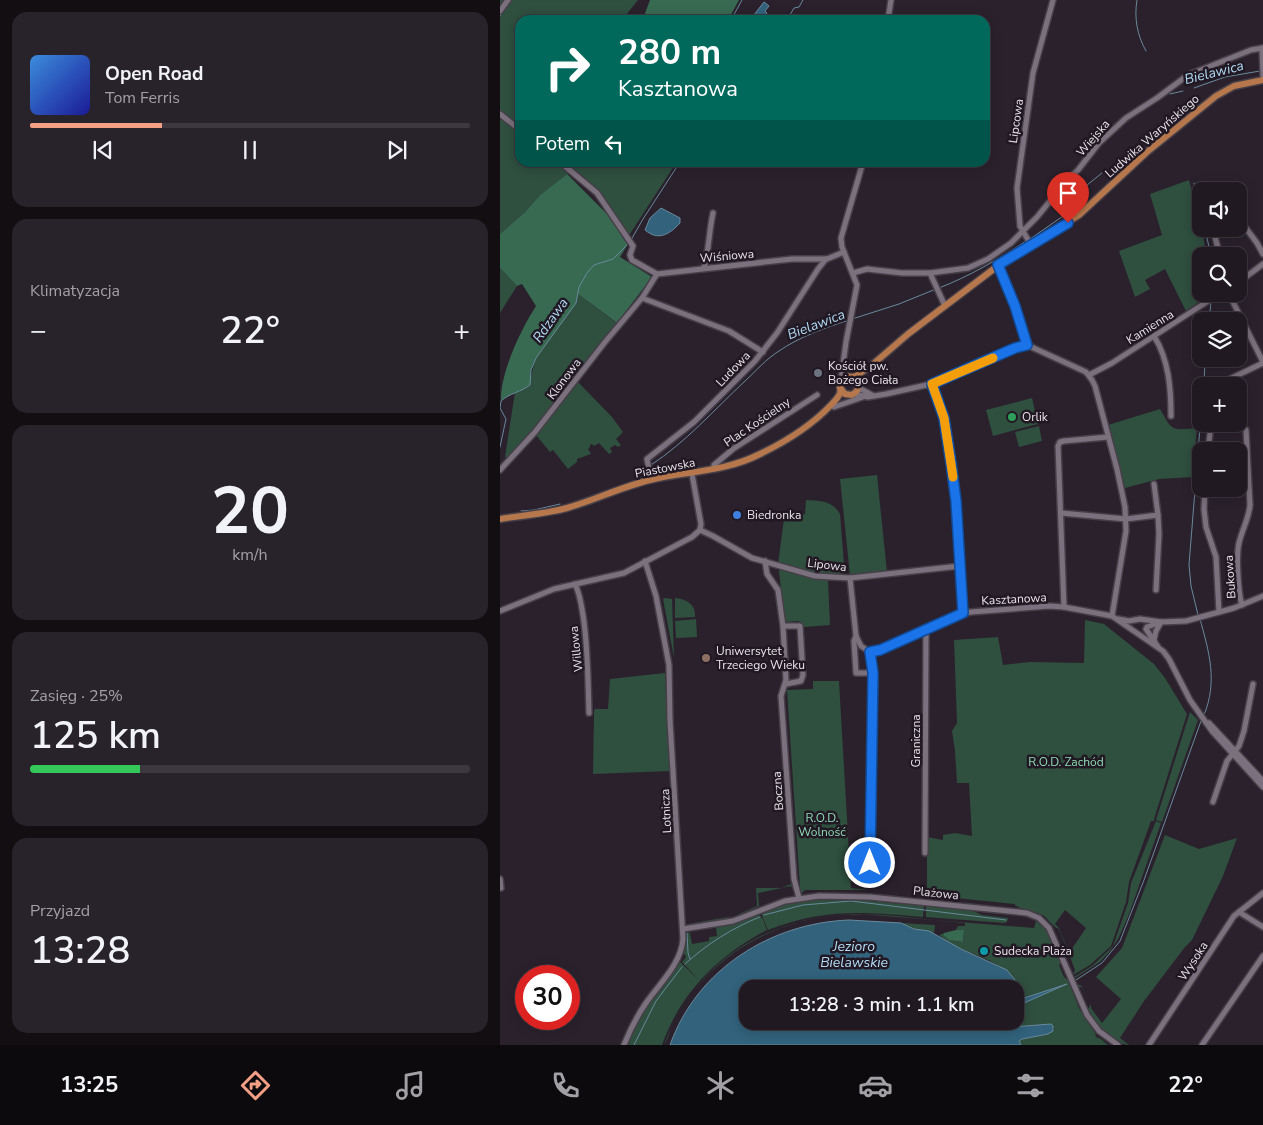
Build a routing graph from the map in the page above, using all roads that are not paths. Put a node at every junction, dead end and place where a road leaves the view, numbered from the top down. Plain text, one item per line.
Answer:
1 (508, 0) edge
2 (891, 0) edge
3 (1053, 0) edge
4 (500, 10) edge
5 (889, 15) edge
6 (1263, 48) edge
7 (1263, 68) edge
8 (1263, 76) edge
9 (500, 114) edge
10 (515, 126) edge
11 (566, 167) edge
12 (862, 167) edge
13 (713, 213) dead end
14 (1023, 231) junction
15 (1247, 231) edge
16 (1029, 241) junction
17 (844, 252) junction
18 (1263, 254) edge
19 (827, 259) junction
20 (1263, 264) edge
21 (998, 265) junction
22 (704, 268) junction
23 (853, 273) junction
24 (930, 273) junction
25 (657, 274) junction
26 (1247, 276) edge
27 (642, 298) junction
28 (1207, 302) edge
29 (1234, 302) edge
30 (945, 306) junction
31 (1154, 336) junction
32 (1027, 345) junction
33 (763, 352) junction
34 (1263, 363) edge
35 (844, 364) junction
36 (871, 366) junction
37 (1090, 375) junction
38 (852, 377) junction
39 (1234, 377) edge
40 (842, 380) junction
41 (932, 384) junction
42 (840, 388) junction
43 (855, 390) junction
44 (817, 395) dead end
45 (863, 396) junction
46 (875, 396) junction
47 (834, 407) junction
48 (824, 412) junction
49 (1171, 416) dead end
50 (1246, 432) edge
51 (1108, 437) junction
52 (714, 469) junction
53 (500, 470) edge
54 (692, 474) junction
55 (651, 480) junction
56 (1154, 484) dead end
57 (1204, 497) edge
58 (1061, 513) junction
59 (1158, 515) junction
60 (500, 518) edge
61 (1126, 519) junction
62 (700, 530) junction
63 (645, 561) junction
64 (766, 561) junction
65 (960, 566) junction
66 (850, 578) junction
67 (575, 584) junction
68 (1156, 590) dead end
69 (1263, 596) edge
70 (1242, 605) junction
71 (1064, 607) junction
72 (500, 611) edge
73 (1219, 612) junction
74 (963, 613) junction
75 (1114, 618) junction
76 (1143, 620) junction
77 (1135, 621) junction
78 (1161, 622) junction
79 (783, 626) junction
80 (1146, 628) junction
81 (926, 629) junction
82 (1132, 629) junction
83 (1139, 634) junction
84 (856, 636) junction
85 (1154, 640) junction
86 (1159, 647) junction
87 (870, 652) junction
88 (873, 673) junction
89 (786, 684) junction
90 (1253, 684) dead end
91 (589, 713) dead end
92 (1234, 753) junction
93 (1263, 781) edge
94 (1263, 787) edge
95 (1213, 802) dead end
96 (925, 852) dead end
97 (870, 863) dead end
98 (500, 879) edge
99 (501, 888) edge
100 (1263, 893) edge
101 (799, 898) junction
102 (1239, 912) junction
103 (1263, 927) edge
104 (683, 929) junction
105 (1263, 956) edge
106 (624, 1045) edge
107 (1118, 1045) edge
108 (1148, 1045) edge
109 (1202, 1045) edge

1 - 4 street
2 - 5 street
3 - 14 street, Lipcowa
6 - 7 street, Wiejska
6 - 14 street, Wiejska
7 - 8 street, Wiejska
8 - 16 main road, Ludwika Waryńskiego
9 - 10 street
11 - 25 street
12 - 17 street
13 - 22 street
14 - 16 street, Lipcowa
14 - 24 street, Wiejska
15 - 18 street
16 - 21 main road, Ludwika Waryńskiego
17 - 19 street, Wiśniowa
17 - 23 street
19 - 22 street, Wiśniowa
19 - 33 street, Ludowa
20 - 26 street
21 - 30 main road, Ludwika Waryńskiego
21 - 32 street
22 - 25 street, Wiśniowa
23 - 24 street, Wiejska
23 - 35 street
24 - 30 street
25 - 27 street, Klonowa
27 - 33 street
27 - 53 street, Klonowa
28 - 31 street, Kamienna
29 - 34 street
30 - 36 main road, Ludwika Waryńskiego
31 - 37 street, Kamienna
31 - 49 street
32 - 37 street
32 - 41 street
33 - 55 street, Ludowa
34 - 39 street
35 - 38 street
35 - 40 street
36 - 38 main road, Ludwika Waryńskiego
36 - 43 main road, Ludwika Waryńskiego
37 - 51 street
38 - 40 main road, Ludwika Waryńskiego
38 - 43 main road
40 - 42 main road, Piastowska
41 - 46 street
41 - 65 street
42 - 43 main road
42 - 48 main road, Piastowska
43 - 45 street
43 - 46 street
43 - 47 main road, Piastowska
44 - 52 street, Plac Kościelny
45 - 46 street
45 - 47 street, Piastowska
47 - 48 main road, Piastowska
48 - 52 main road, Piastowska
50 - 70 street, Bukowa
51 - 58 street
51 - 61 street
52 - 54 main road, Piastowska
54 - 55 main road, Piastowska
54 - 62 street
55 - 60 main road, Piastowska
56 - 59 street
57 - 73 street
58 - 61 street
58 - 71 street
59 - 61 street
59 - 68 street
61 - 75 street
62 - 63 street
62 - 64 street, Lipowa
63 - 67 street
63 - 104 street, Lotnicza
64 - 66 street, Lipowa
64 - 79 street, Boczna
65 - 66 street, Lipowa
65 - 74 street
66 - 84 street
67 - 72 street
67 - 91 street, Willowa
69 - 70 street
70 - 73 street
71 - 74 street, Kasztanowa
71 - 75 street, Kasztanowa
73 - 78 street
74 - 81 street, Kasztanowa
75 - 77 street, Kasztanowa
75 - 82 street, Kasztanowa
76 - 77 street
76 - 78 street
76 - 80 street
77 - 82 street
78 - 80 street
78 - 85 street
79 - 89 street, Boczna
79 - 89 street
80 - 83 street
80 - 85 street
81 - 87 street, Kasztanowa
81 - 96 street, Graniczna
82 - 83 street
83 - 86 street
84 - 87 street
84 - 88 street
85 - 86 street
86 - 92 street
87 - 88 street
88 - 97 street
89 - 101 street, Boczna
90 - 92 street
92 - 93 street
92 - 94 street
92 - 95 street
98 - 99 street
100 - 102 street, Wysoka
101 - 104 street, Plażowa
101 - 107 street, Plażowa
102 - 103 street
102 - 108 street, Wysoka
104 - 106 street, Lotnicza
105 - 109 street

